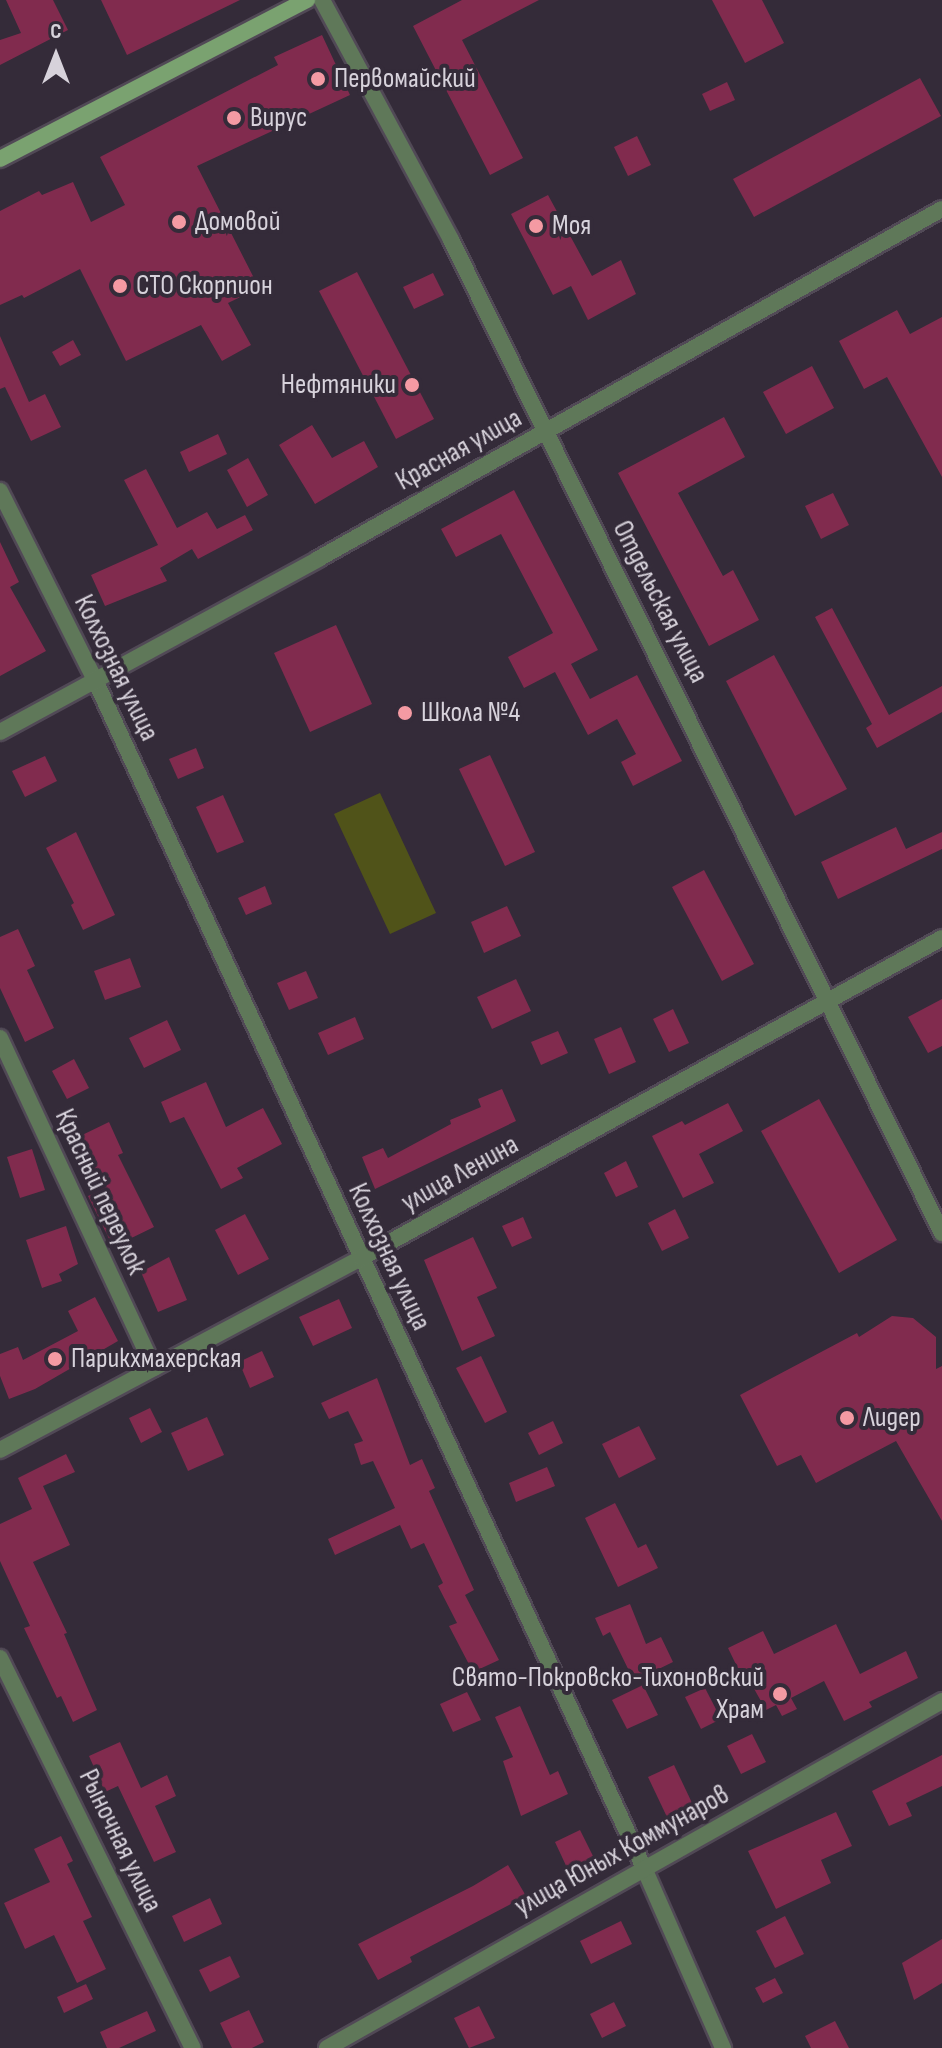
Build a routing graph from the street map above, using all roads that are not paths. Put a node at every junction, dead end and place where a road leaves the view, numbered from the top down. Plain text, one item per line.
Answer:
1 (307, 0) edge
2 (322, 0) edge
3 (0, 159) edge
4 (942, 209) edge
5 (545, 432) junction
6 (0, 491) edge
7 (95, 680) junction
8 (0, 732) edge
9 (942, 938) edge
10 (829, 1001) junction
11 (0, 1038) edge
12 (942, 1233) edge
13 (361, 1258) junction
14 (154, 1368) junction
15 (0, 1450) edge
16 (0, 1658) edge
17 (942, 1701) edge
18 (644, 1868) junction
19 (193, 2048) edge
20 (327, 2048) edge
21 (723, 2048) edge

1 - 3 main road
2 - 5 street, Отдельская улица
4 - 5 street, Красная улица
5 - 7 street, Красная улица
5 - 10 street, Отдельская улица
6 - 7 street, Колхозная улица
7 - 8 street, Красная улица
7 - 13 street, Колхозная улица
9 - 10 street, улица Ленина
10 - 12 street, Отдельская улица
10 - 13 street, улица Ленина
11 - 14 street, Красный переулок
13 - 14 street, улица Ленина
13 - 18 street, Колхозная улица
14 - 15 street, улица Ленина
16 - 19 street, Рыночная улица
17 - 18 street, улица Юных Коммунаров
18 - 20 street, улица Юных Коммунаров
18 - 21 street, Колхозная улица

